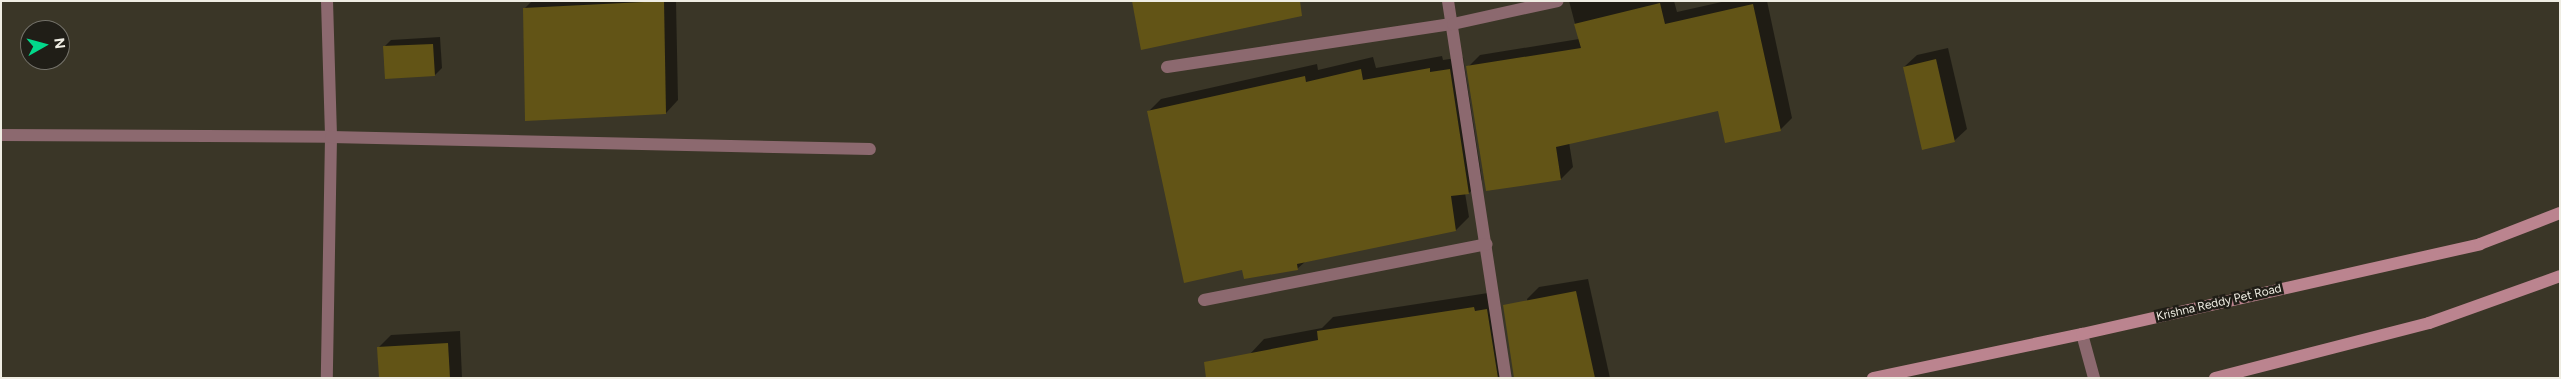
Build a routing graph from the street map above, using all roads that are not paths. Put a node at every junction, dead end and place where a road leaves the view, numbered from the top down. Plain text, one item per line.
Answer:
1 (327, 1) edge
2 (1448, 1) edge
3 (1558, 1) edge
4 (1453, 24) junction
5 (1167, 67) dead end
6 (1, 136) edge
7 (331, 137) junction
8 (870, 149) dead end
9 (2560, 213) edge
10 (1486, 244) junction
11 (2560, 276) edge
12 (1204, 300) dead end
13 (2082, 334) junction
14 (327, 378) edge
15 (1506, 378) edge
16 (1873, 378) edge
17 (2094, 378) edge
18 (2215, 378) edge

1 - 7 street
2 - 4 street
3 - 4 street
4 - 5 street
4 - 10 street
6 - 7 street
7 - 8 street
7 - 14 street
9 - 13 main road, Krishna Reddy Pet Road
10 - 12 street
10 - 15 street
11 - 18 main road
13 - 16 main road, Krishna Reddy Pet Road
13 - 17 street

